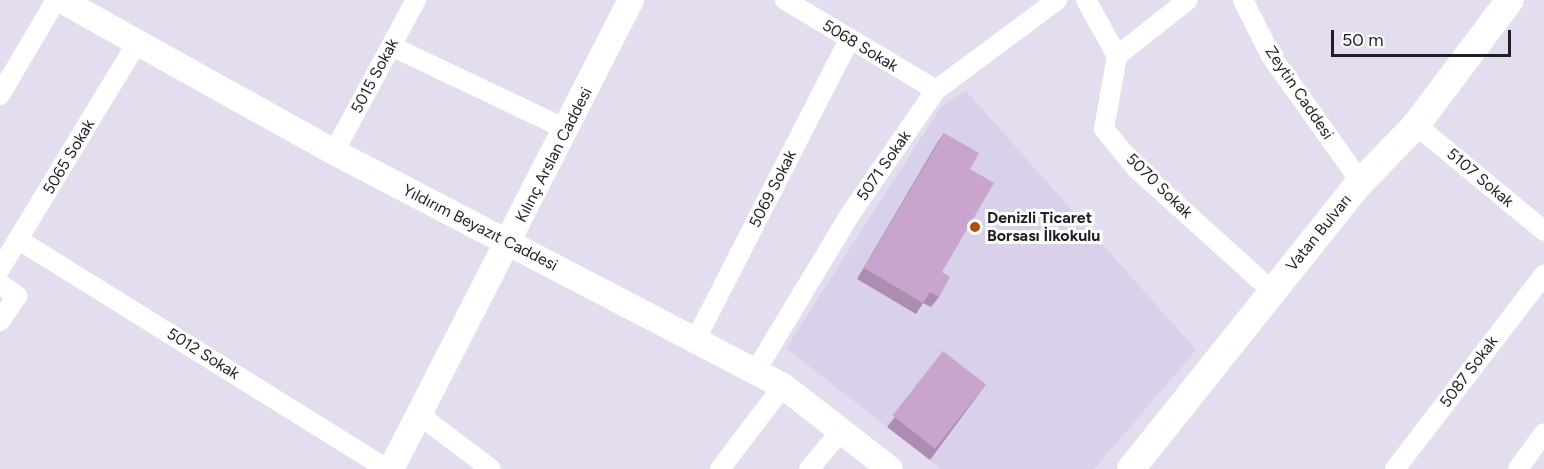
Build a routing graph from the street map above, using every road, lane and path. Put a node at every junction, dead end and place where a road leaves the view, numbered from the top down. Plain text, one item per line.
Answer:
1 (56, 0) edge
2 (61, 0) edge
3 (416, 0) edge
4 (631, 0) edge
5 (785, 0) edge
6 (1057, 0) edge
7 (1086, 0) edge
8 (1188, 0) edge
9 (1243, 0) edge
10 (1510, 0) edge
11 (849, 40) junction
12 (137, 43) junction
13 (392, 45) junction
14 (1117, 56) junction
15 (936, 90) junction
16 (0, 95) edge
17 (1416, 125) junction
18 (566, 129) junction
19 (334, 152) junction
20 (1361, 182) junction
21 (1544, 231) edge
22 (19, 240) junction
23 (510, 243) junction
24 (0, 269) edge
25 (1544, 275) edge
26 (0, 284) edge
27 (1272, 291) junction
28 (0, 321) edge
29 (696, 339) junction
30 (755, 372) junction
31 (783, 387) junction
32 (418, 414) junction
33 (842, 430) junction
34 (1544, 433) edge
35 (389, 469) edge
36 (491, 469) edge
37 (720, 469) edge
38 (809, 469) edge
39 (890, 469) edge
40 (1131, 469) edge
41 (1395, 469) edge
42 (1518, 469) edge

1 - 16 street
2 - 12 street, Yıldırım Beyazıt Caddesi
3 - 13 street, 5015 Sokak
4 - 18 street, Kılınç Arslan Caddesi
5 - 11 street, 5068 Sokak
6 - 15 street, 5071 Sokak
7 - 14 street
8 - 14 street
9 - 20 street, Zeytin Caddesi
10 - 17 main road, Vatan Bulvarı
11 - 15 street, 5068 Sokak
11 - 29 street, 5069 Sokak
12 - 19 street, Yıldırım Beyazıt Caddesi
12 - 22 street, 5065 Sokak
13 - 18 street
13 - 19 street, 5015 Sokak
14 - 27 street, 5070 Sokak
15 - 30 street, 5071 Sokak
17 - 20 main road, Vatan Bulvarı
17 - 21 street, 5107 Sokak
18 - 23 street, Kılınç Arslan Caddesi
19 - 23 street, Yıldırım Beyazıt Caddesi
20 - 27 main road, Vatan Bulvarı
22 - 24 street, 5065 Sokak
22 - 35 street, 5012 Sokak
23 - 29 street, Yıldırım Beyazıt Caddesi
23 - 32 street, Kılınç Arslan Caddesi
25 - 41 street, 5087 Sokak
26 - 28 street
27 - 40 main road, Vatan Bulvarı
29 - 30 street, Yıldırım Beyazıt Caddesi
30 - 31 street, Yıldırım Beyazıt Caddesi
31 - 33 street, Yıldırım Beyazıt Caddesi
31 - 37 street
32 - 35 street, Kılınç Arslan Caddesi
32 - 36 street
33 - 38 street
33 - 39 street, Yıldırım Beyazıt Caddesi
34 - 42 street

